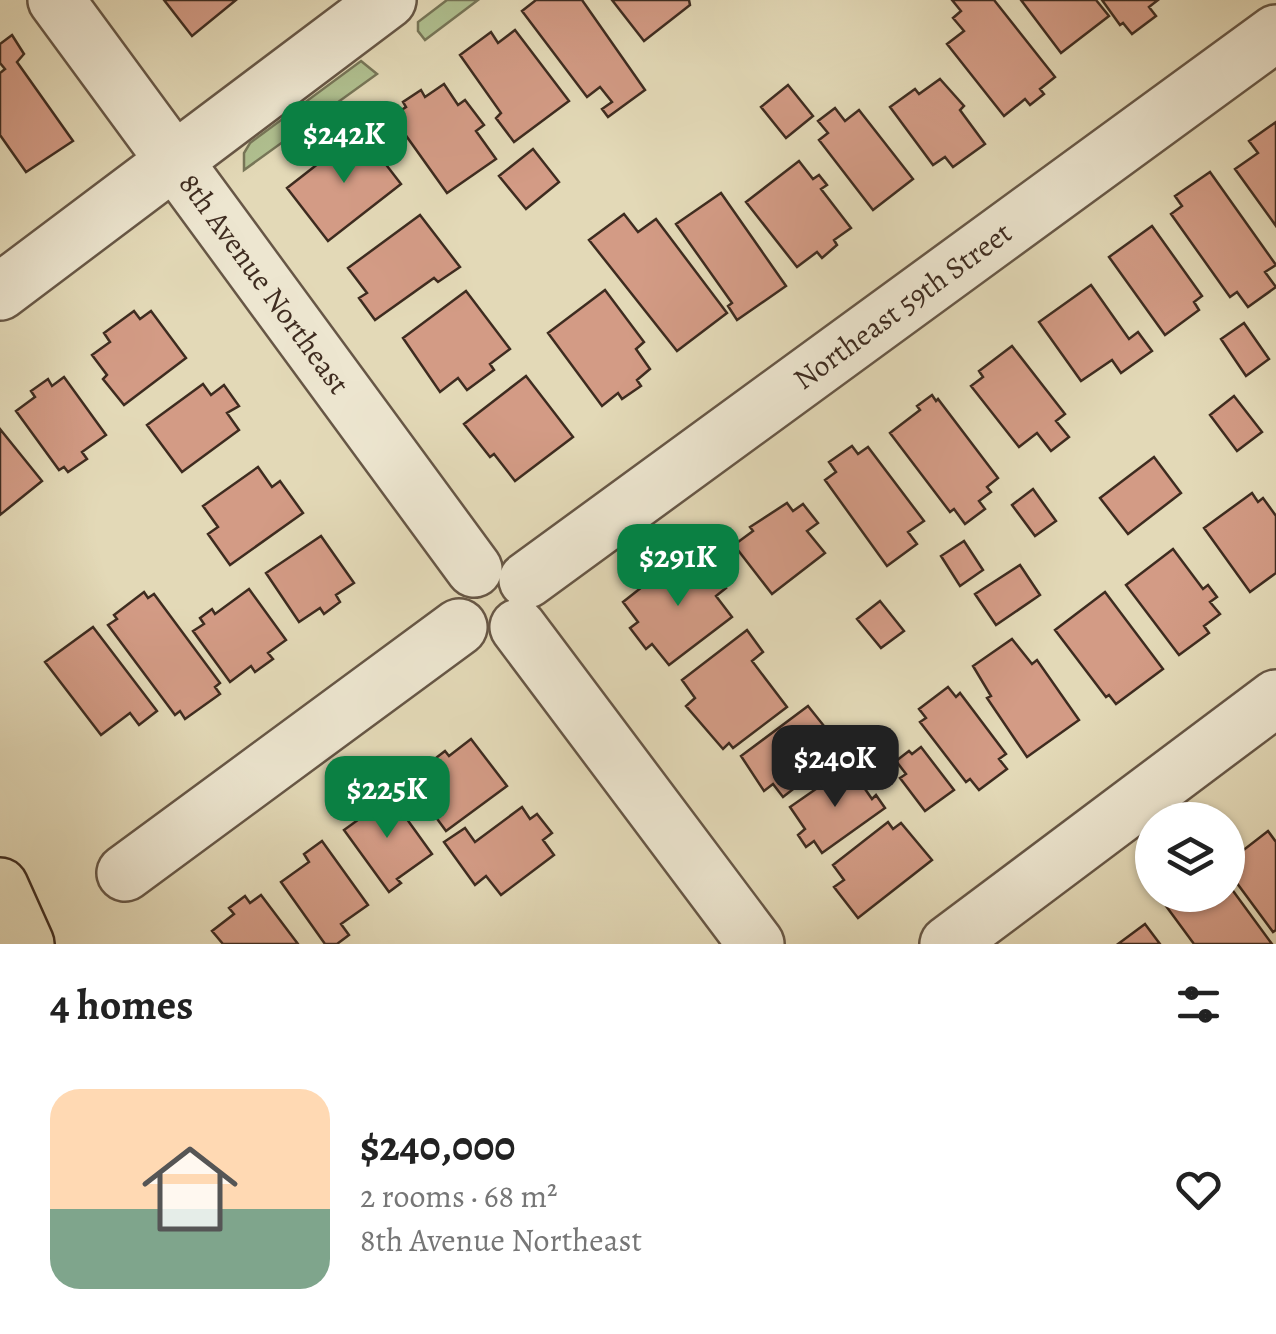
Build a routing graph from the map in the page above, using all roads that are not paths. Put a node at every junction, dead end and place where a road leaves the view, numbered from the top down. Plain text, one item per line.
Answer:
1 (56, 0) edge
2 (388, 0) edge
3 (1276, 33) edge
4 (175, 161) junction
5 (0, 292) edge
6 (474, 569) junction
7 (522, 603) junction
8 (458, 627) junction
9 (1276, 698) edge
10 (125, 872) dead end
11 (0, 886) edge
12 (26, 944) edge
13 (756, 944) edge
14 (948, 944) edge

1 - 4 street, 8th Avenue Northeast
2 - 4 street
3 - 7 street, Northeast 59th Street
4 - 5 street
4 - 6 street, 8th Avenue Northeast
6 - 7 street
6 - 8 street
7 - 8 street
7 - 13 street
8 - 10 street
9 - 14 street
11 - 12 highway

